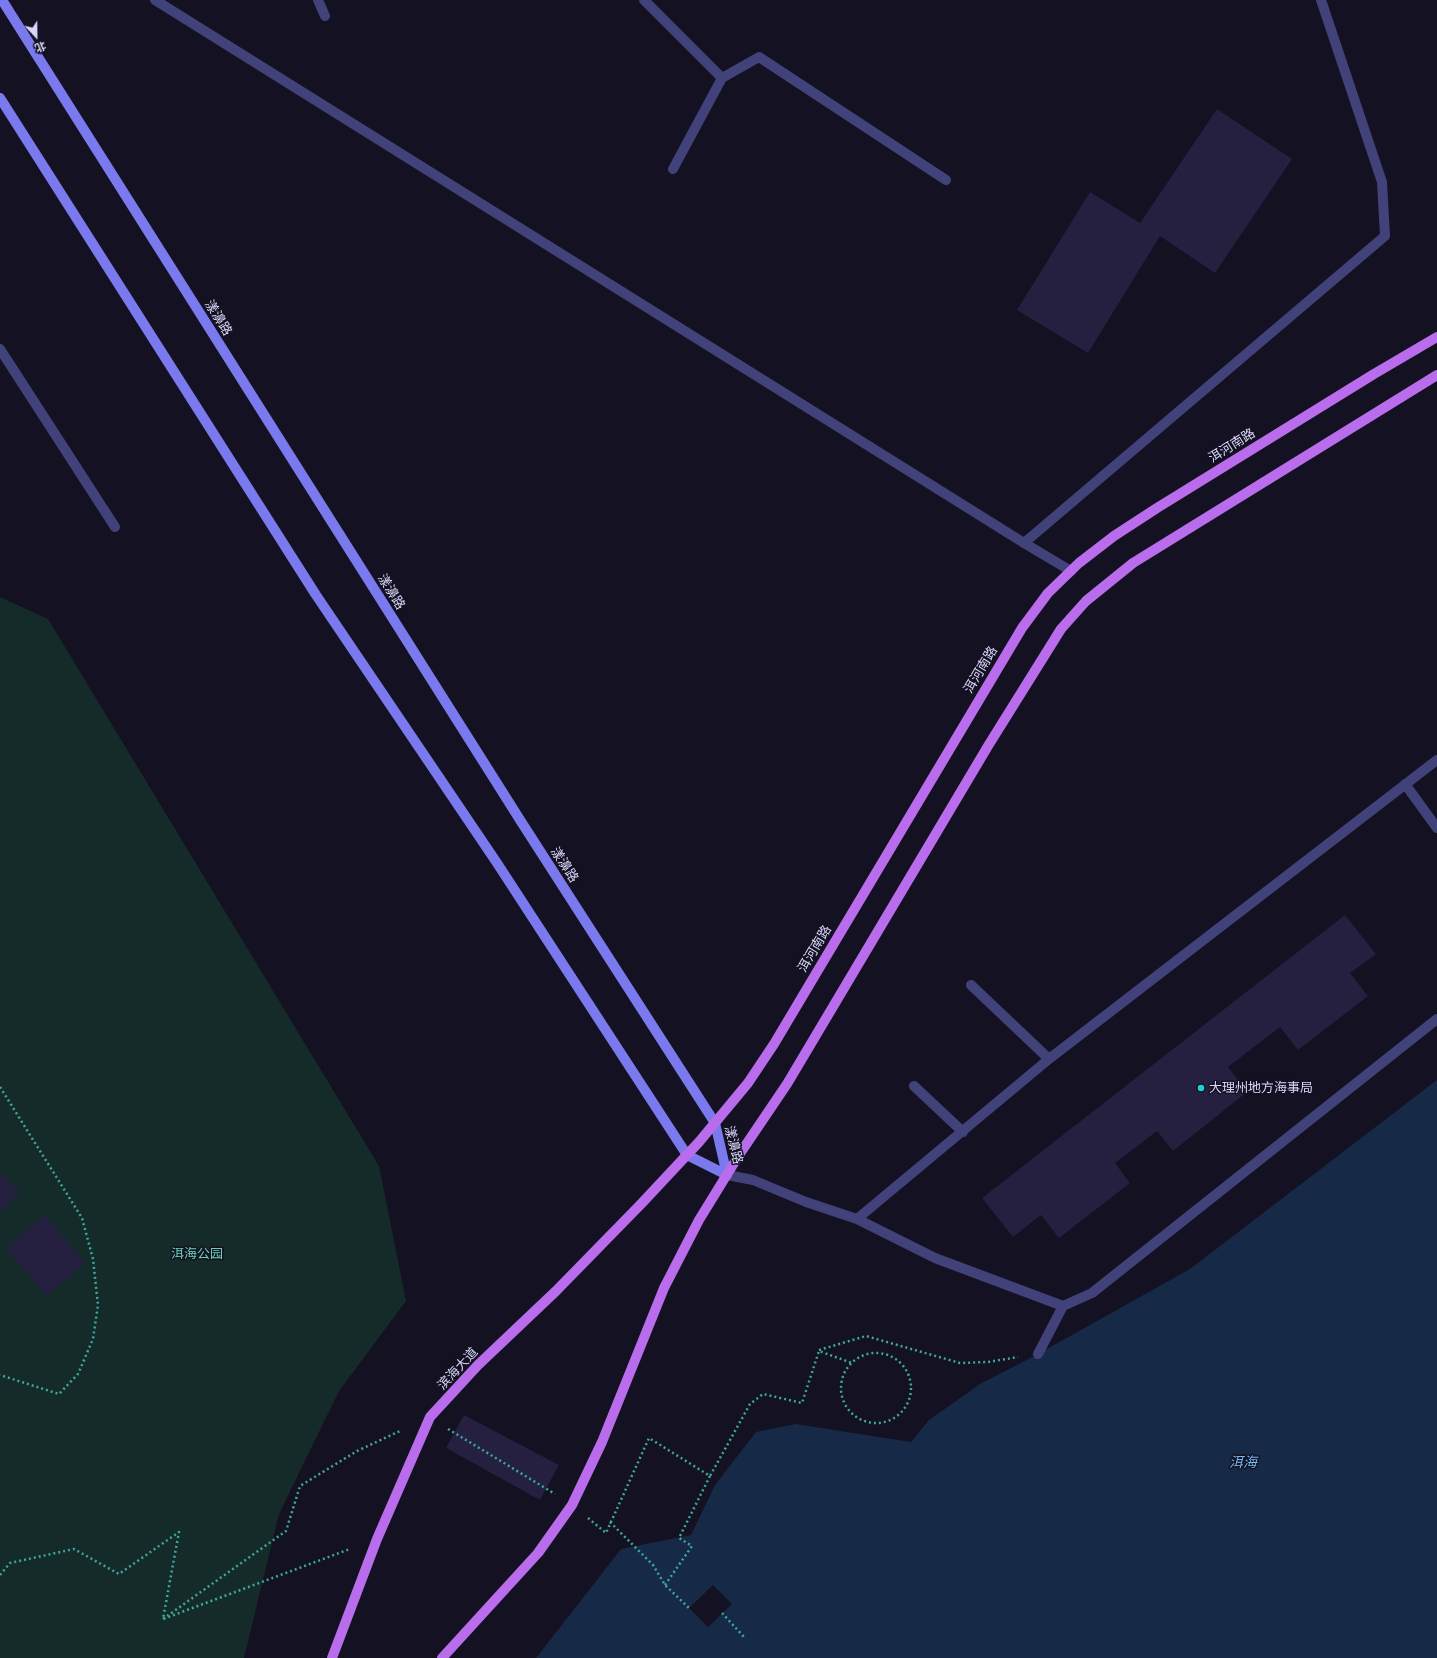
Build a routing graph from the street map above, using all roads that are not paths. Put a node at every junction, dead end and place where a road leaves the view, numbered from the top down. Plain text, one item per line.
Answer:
1 (2, 0) edge
2 (155, 0) edge
3 (318, 0) edge
4 (644, 0) edge
5 (1321, 0) edge
6 (325, 16) dead end
7 (722, 78) junction
8 (0, 98) edge
9 (673, 169) dead end
10 (946, 180) dead end
11 (1437, 338) edge
12 (0, 349) edge
13 (1437, 375) edge
14 (115, 527) dead end
15 (1024, 543) junction
16 (1071, 571) junction
17 (1437, 760) edge
18 (1405, 784) junction
19 (1437, 828) edge
20 (971, 985) dead end
21 (1437, 1019) edge
22 (1049, 1060) junction
23 (914, 1086) dead end
24 (714, 1123) junction
25 (963, 1132) junction
26 (687, 1155) junction
27 (727, 1175) junction
28 (857, 1219) junction
29 (1063, 1306) junction
30 (1038, 1354) road end
31 (332, 1658) edge
32 (442, 1658) edge

1 - 24 main road, 漾濞路
2 - 15 street
3 - 6 street
4 - 7 street
5 - 15 street
7 - 9 street
7 - 10 street
8 - 26 main road
11 - 16 main road, 洱河南路
12 - 14 street
13 - 27 main road
15 - 16 street
16 - 24 main road, 洱河南路
17 - 18 street
18 - 19 street
18 - 22 street
20 - 22 street
21 - 29 street
22 - 25 street
23 - 25 street
24 - 26 main road, 洱河南路
24 - 27 main road, 漾濞路
25 - 28 street
26 - 27 main road, 漾濞路
26 - 31 main road, 滨海大道
27 - 28 street
27 - 32 main road
28 - 29 street
29 - 30 street

